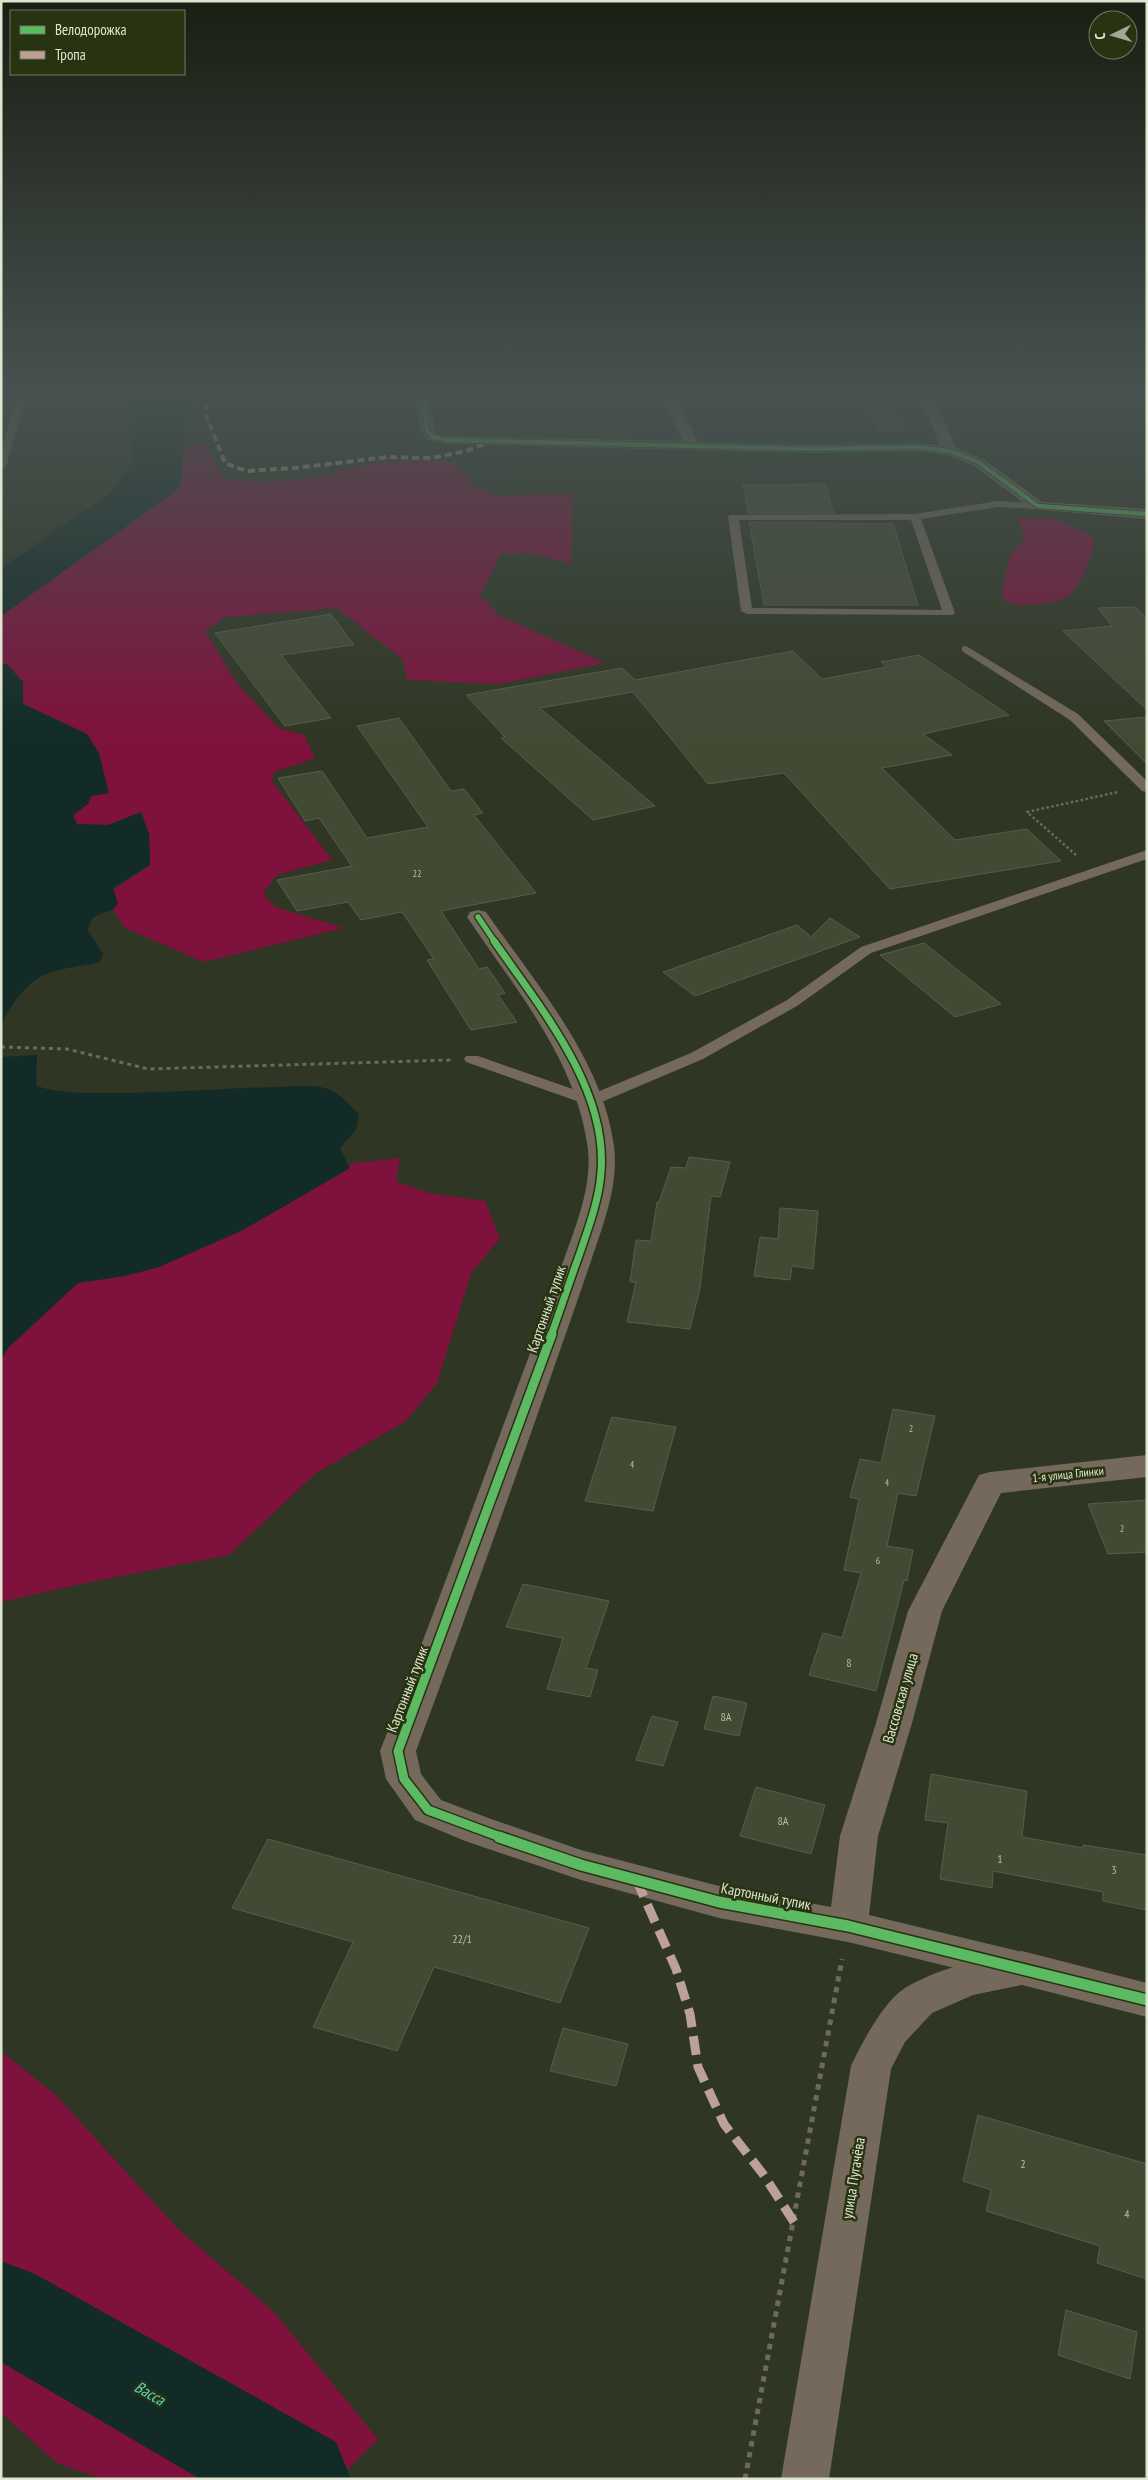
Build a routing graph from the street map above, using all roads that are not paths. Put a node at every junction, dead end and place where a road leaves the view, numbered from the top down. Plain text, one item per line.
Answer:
1 (974, 508) edge
2 (1062, 508) edge
3 (1147, 514) edge
4 (915, 517) junction
5 (966, 649) dead end
6 (1146, 787) edge
7 (1147, 854) edge
8 (478, 917) dead end
9 (472, 1059) road end
10 (591, 1101) junction
11 (1147, 1466) edge
12 (990, 1483) joint
13 (848, 1926) junction
14 (1022, 1968) junction
15 (1147, 2000) edge
16 (805, 2479) edge

1 - 4 lane
2 - 3 street
4 - 4 lane
5 - 6 lane
7 - 10 lane
8 - 10 street, Картонный тупик
9 - 10 lane
10 - 13 street, Картонный тупик
11 - 12 street, 1-я улица Глинки
12 - 13 street, Вассовская улица
13 - 14 street, Картонный тупик
14 - 15 street, Картонный тупик
14 - 16 street, улица Пугачёва

